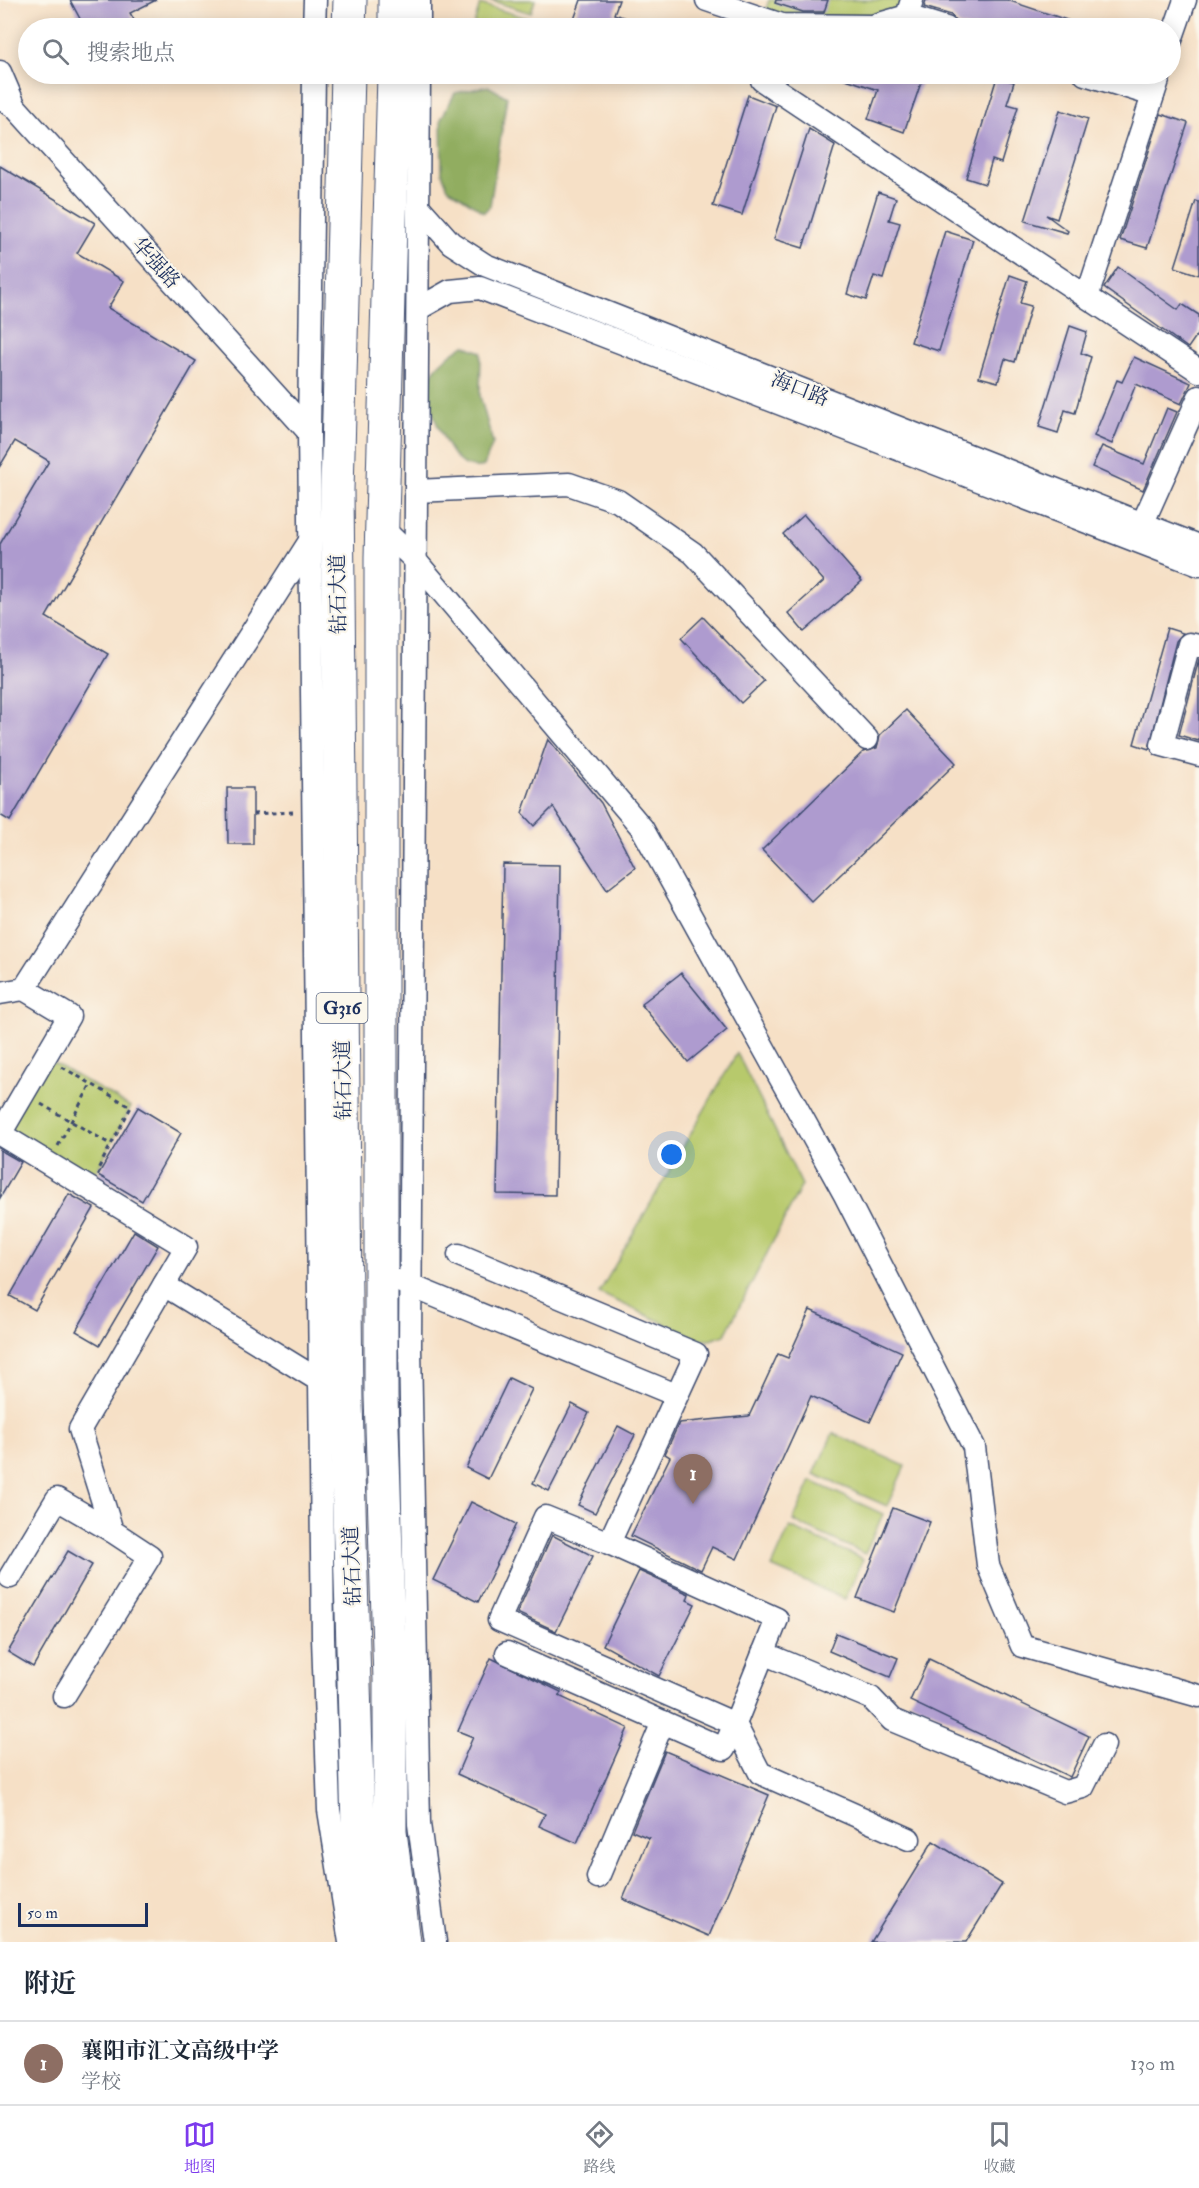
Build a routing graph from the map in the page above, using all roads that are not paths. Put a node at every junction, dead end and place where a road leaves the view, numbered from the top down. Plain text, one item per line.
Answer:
1 (315, 0) edge
2 (350, 0) edge
3 (395, 0) edge
4 (419, 0) edge
5 (707, 0) edge
6 (1185, 0) edge
7 (910, 8) edge
8 (766, 9) edge
9 (314, 18) edge
10 (349, 18) edge
11 (395, 18) edge
12 (419, 18) edge
13 (889, 18) edge
14 (928, 18) edge
15 (1179, 18) edge
16 (0, 72) edge
17 (314, 84) edge
18 (347, 84) edge
19 (394, 84) edge
20 (419, 84) edge
21 (768, 84) edge
22 (1118, 84) edge
23 (1157, 84) edge
24 (1153, 95) junction
25 (7, 102) edge
26 (418, 206) junction
27 (1087, 297) junction
28 (418, 309) junction
29 (1199, 371) edge
30 (1199, 397) edge
31 (324, 433) junction
32 (416, 491) junction
33 (382, 528) junction
34 (1138, 532) junction
35 (310, 541) junction
36 (1199, 546) edge
37 (415, 560) junction
38 (1199, 565) edge
39 (1199, 646) edge
40 (867, 739) dead end
41 (1199, 755) edge
42 (24, 989) junction
43 (0, 993) edge
44 (459, 1256) dead end
45 (382, 1273) junction
46 (164, 1285) junction
47 (411, 1286) junction
48 (320, 1381) junction
49 (676, 1395) junction
50 (112, 1531) junction
51 (609, 1543) junction
52 (10, 1577) dead end
53 (507, 1653) dead end
54 (763, 1653) junction
55 (64, 1696) dead end
56 (1199, 1696) edge
57 (663, 1722) junction
58 (735, 1724) junction
59 (1104, 1745) dead end
60 (909, 1839) dead end
61 (598, 1877) dead end
62 (351, 1942) edge
63 (372, 1942) edge
64 (404, 1942) edge
65 (435, 1942) edge

1 - 9 street
2 - 10 highway
3 - 11 highway
4 - 12 street
5 - 8 street
6 - 15 street
7 - 13 street
7 - 14 street
16 - 25 street, 华强路
17 - 31 street
18 - 31 highway, 钻石大道 / G316
19 - 33 highway, 钻石大道 / G316
20 - 26 street
21 - 27 street
22 - 24 street
23 - 24 street
24 - 27 street
25 - 31 street, 华强路
26 - 28 street
26 - 34 street, 海口路
27 - 29 street
28 - 32 street
28 - 34 street, 海口路
30 - 34 street
31 - 35 street
31 - 63 highway, 钻石大道 / G316
32 - 37 street
32 - 40 street
33 - 37 street
33 - 45 highway, 钻石大道 / G316
34 - 36 street, 海口路
34 - 38 street, 海口路
35 - 42 street
35 - 48 street
37 - 47 street
37 - 56 street
39 - 41 street
42 - 43 street
42 - 46 street
44 - 49 street
45 - 47 street
45 - 64 highway, 钻石大道 / G316
46 - 48 street
46 - 50 street
47 - 49 street
47 - 65 street
48 - 62 street
49 - 51 street
50 - 52 street
50 - 55 street
51 - 54 street
51 - 58 street
53 - 57 street
54 - 58 street
54 - 59 street
57 - 58 street
57 - 61 street
58 - 60 street

